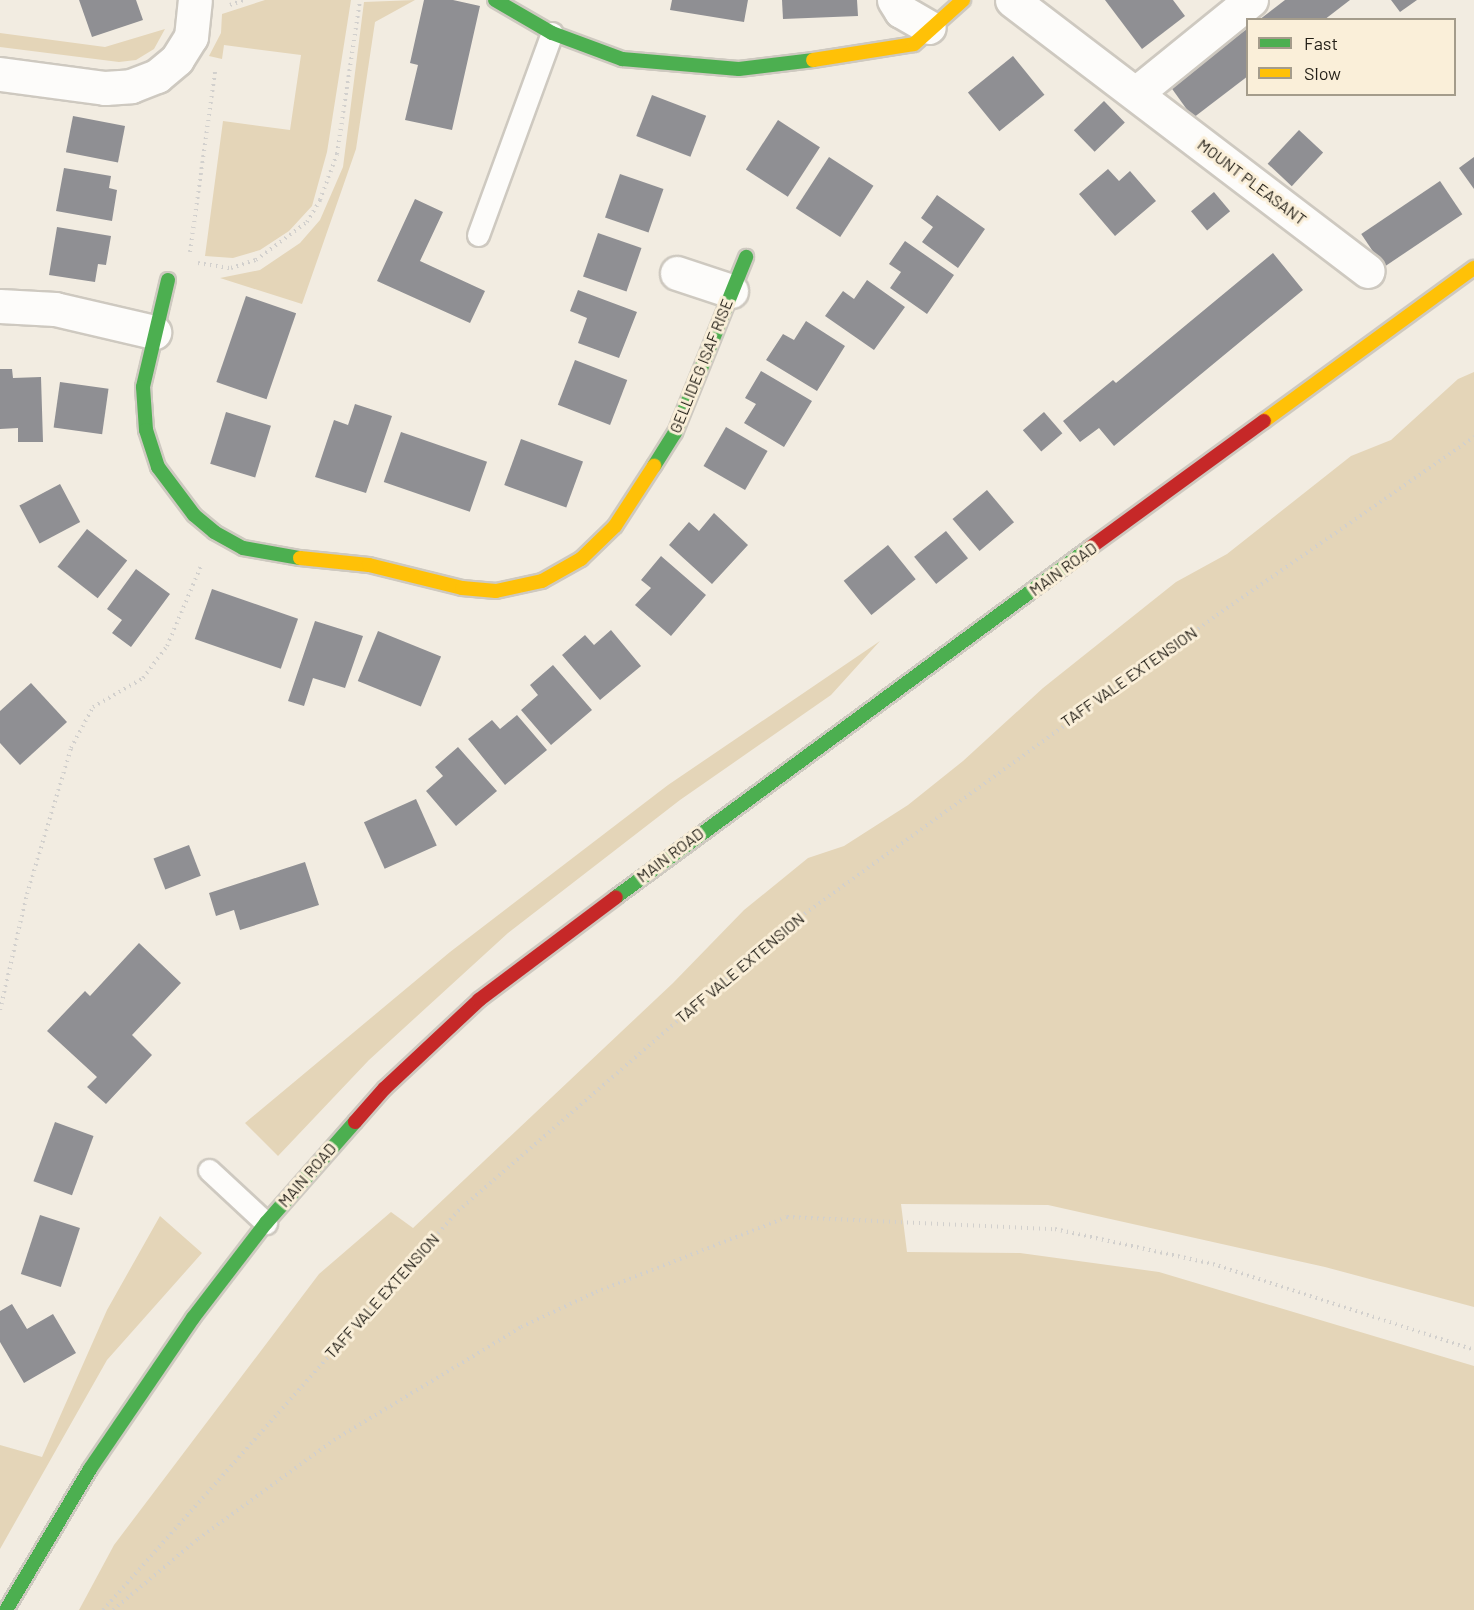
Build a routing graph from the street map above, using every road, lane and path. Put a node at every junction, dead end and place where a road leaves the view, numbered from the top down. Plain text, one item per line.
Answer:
1 (195, 0) edge
2 (360, 0) edge
3 (495, 0) edge
4 (894, 0) edge
5 (963, 0) edge
6 (1012, 0) edge
7 (1251, 0) edge
8 (929, 27) junction
9 (552, 33) junction
10 (215, 72) dead end
11 (0, 74) edge
12 (1136, 93) junction
13 (478, 236) dead end
14 (746, 256) dead end
15 (1474, 268) edge
16 (1368, 271) dead end
17 (677, 273) dead end
18 (168, 280) dead end
19 (731, 291) junction
20 (0, 306) edge
21 (154, 332) junction
22 (1474, 437) edge
23 (214, 532) junction
24 (0, 1010) edge
25 (208, 1170) dead end
26 (266, 1223) junction
27 (1474, 1350) edge
28 (7, 1595) edge
29 (103, 1610) edge
30 (113, 1610) edge

1 - 11 street
2 - 10 path
3 - 9 main road
4 - 8 street
5 - 8 main road
6 - 12 street, MOUNT PLEASANT
7 - 12 street
8 - 9 main road
9 - 13 lane
12 - 16 street, MOUNT PLEASANT
14 - 19 main road, GELLIDEG ISAF RISE
15 - 26 main road, MAIN ROAD
17 - 19 street, GELLIDEG ISAF RISE
18 - 21 main road, GELLIDEG ISAF RISE
19 - 23 main road, GELLIDEG ISAF RISE
20 - 21 street
21 - 23 main road, GELLIDEG ISAF RISE
22 - 29 path, TAFF VALE EXTENSION
23 - 24 path
25 - 26 lane
26 - 28 main road, MAIN ROAD
27 - 30 path

